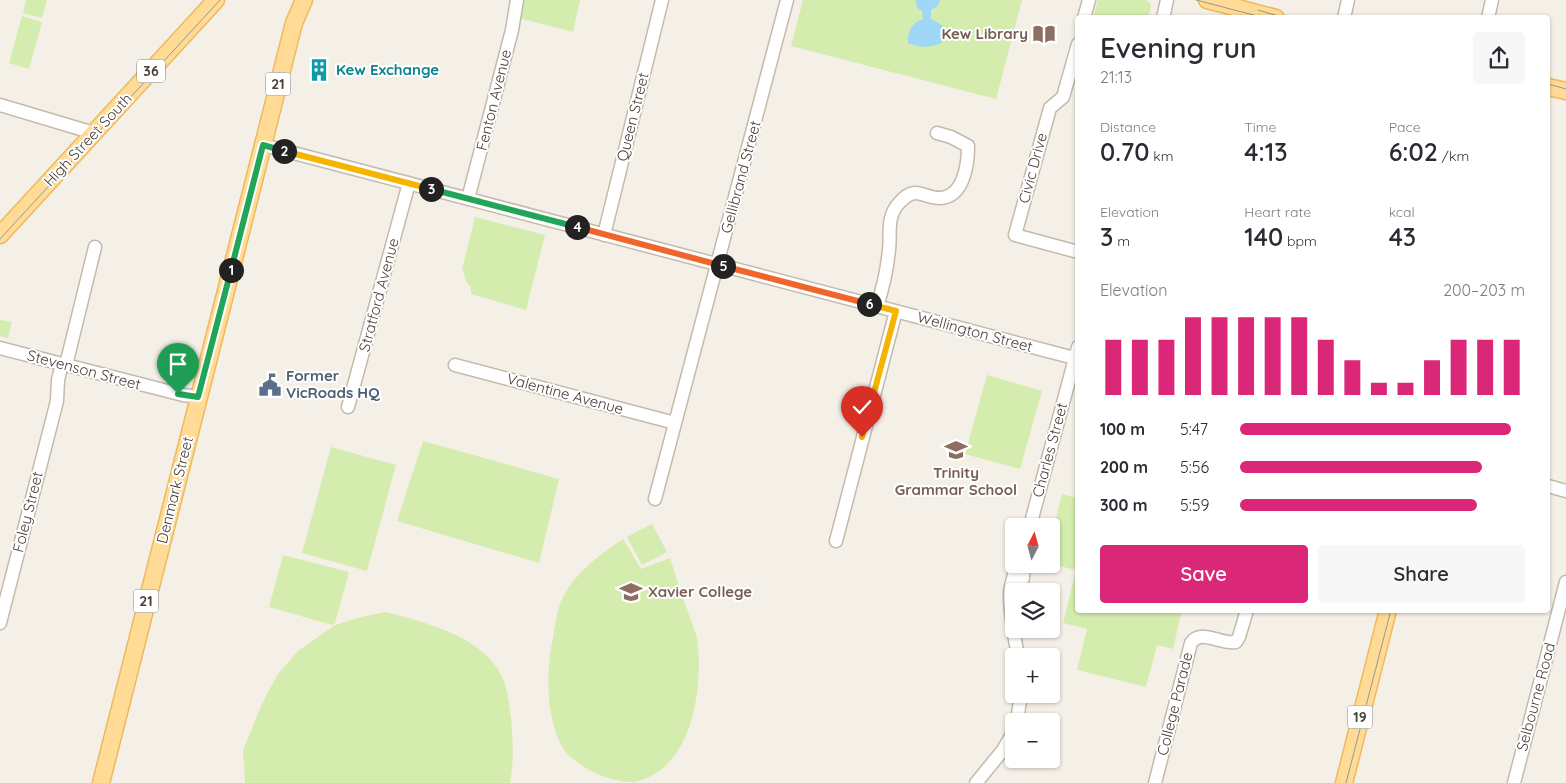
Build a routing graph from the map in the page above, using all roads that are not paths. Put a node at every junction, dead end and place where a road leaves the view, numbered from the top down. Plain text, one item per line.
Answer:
1 (216, 0) edge
2 (293, 0) edge
3 (304, 0) edge
4 (517, 0) edge
5 (662, 0) edge
6 (787, 0) edge
7 (1089, 0) edge
8 (1167, 0) edge
9 (1207, 0) edge
10 (1348, 0) edge
11 (1492, 0) edge
12 (1085, 15) edge
13 (1164, 15) edge
14 (1264, 15) edge
15 (1345, 15) edge
16 (1489, 15) edge
17 (294, 23) junction
18 (1075, 55) edge
19 (1550, 87) edge
20 (1566, 91) edge
21 (0, 105) edge
22 (94, 133) junction
23 (937, 133) dead end
24 (263, 145) junction
25 (409, 183) junction
26 (468, 199) junction
27 (604, 235) junction
28 (0, 236) edge
29 (96, 247) dead end
30 (1075, 251) edge
31 (718, 264) junction
32 (877, 306) junction
33 (896, 311) junction
34 (0, 348) edge
35 (1075, 355) edge
36 (1075, 362) edge
37 (66, 365) junction
38 (455, 365) dead end
39 (198, 397) junction
40 (348, 407) dead end
41 (675, 423) junction
42 (1550, 487) edge
43 (1566, 491) edge
44 (655, 499) dead end
45 (1032, 518) edge
46 (836, 541) dead end
47 (1566, 582) edge
48 (1246, 613) edge
49 (1387, 613) edge
50 (0, 623) edge
51 (1005, 748) edge
52 (101, 783) edge
53 (976, 783) edge
54 (1155, 783) edge
55 (1344, 783) edge
56 (1514, 783) edge

1 - 22 main road, High Street South / 36
2 - 17 main road, Denmark Street / 21
3 - 17 main road, Denmark Street / 21
4 - 26 street, Fenton Avenue
5 - 27 street, Queen Street
6 - 31 street, Gellibrand Street
7 - 12 street
8 - 13 street
9 - 14 main road
10 - 15 street
11 - 16 street
17 - 24 main road, Denmark Street / 21
18 - 30 street, Civic Drive
19 - 20 main road
21 - 22 street
22 - 28 main road, High Street South / 36
23 - 32 street
24 - 25 street, Wellington Street
24 - 39 main road, Denmark Street / 21
25 - 26 street, Wellington Street
25 - 40 street, Stratford Avenue
26 - 27 street, Wellington Street
27 - 31 street, Wellington Street
29 - 37 street, Foley Street
31 - 32 street, Wellington Street
31 - 41 street, Gellibrand Street
32 - 33 street, Wellington Street
33 - 35 street, Wellington Street
33 - 46 street
34 - 37 street, Stevenson Street
36 - 45 street, Charles Street
37 - 39 street, Stevenson Street
37 - 50 street, Foley Street
38 - 41 street, Valentine Avenue
39 - 52 main road, Denmark Street / 21
41 - 44 street, Gellibrand Street
42 - 43 street
47 - 56 street, Selbourne Road
48 - 54 street, College Parade
49 - 55 main road, 19
51 - 53 street

